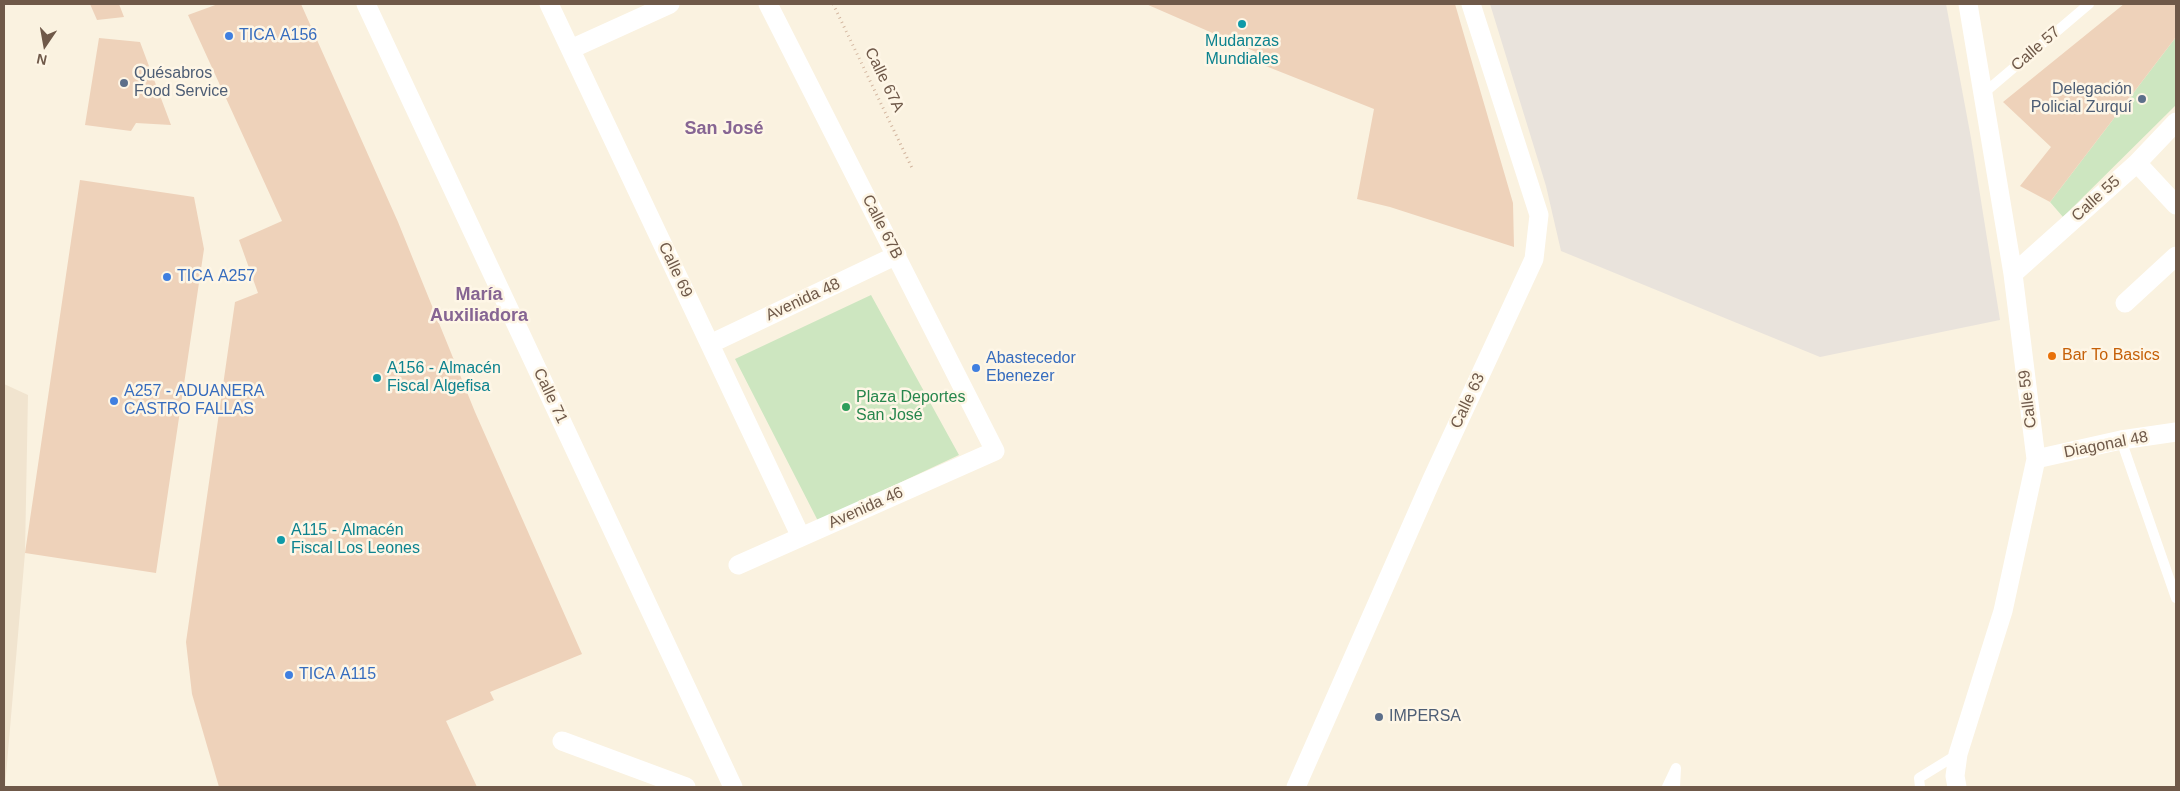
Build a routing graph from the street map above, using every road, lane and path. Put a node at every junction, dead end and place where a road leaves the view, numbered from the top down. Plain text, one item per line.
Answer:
1 (366, 4) edge
2 (549, 4) edge
3 (670, 4) edge
4 (768, 4) edge
5 (834, 4) edge
6 (1472, 4) edge
7 (1968, 4) edge
8 (2089, 4) edge
9 (571, 49) junction
10 (1984, 93) junction
11 (2176, 122) edge
12 (2137, 163) junction
13 (912, 168) dead end
14 (2176, 205) edge
15 (897, 256) junction
16 (2176, 256) edge
17 (2013, 274) junction
18 (2125, 303) dead end
19 (710, 344) junction
20 (2176, 432) edge
21 (2122, 440) junction
22 (995, 451) joint
23 (2036, 459) junction
24 (801, 537) junction
25 (738, 565) dead end
26 (2176, 598) edge
27 (562, 741) dead end
28 (1958, 754) junction
29 (1303, 785) edge
30 (686, 787) edge
31 (734, 787) edge
32 (1667, 787) edge
33 (1675, 787) edge
34 (1920, 787) edge
35 (1956, 787) edge

1 - 31 street, Calle 71
2 - 9 street, Calle 69
3 - 9 street
4 - 15 street, Calle 67B
5 - 13 path, Calle 67A
6 - 29 street, Calle 63
7 - 10 street, Calle 59
8 - 10 lane, Calle 57
9 - 19 street, Calle 69
10 - 17 street, Calle 59
11 - 12 street, Calle 55
12 - 14 street
12 - 17 street, Calle 55
15 - 19 street, Avenida 48
15 - 22 street, Calle 67B
16 - 18 street
17 - 23 street, Calle 59
19 - 24 street, Calle 69
20 - 21 street, Diagonal 48
21 - 23 street, Diagonal 48
21 - 26 lane
22 - 24 street, Avenida 46
23 - 28 street, Calle 59
24 - 25 street, Avenida 46
27 - 30 street
28 - 34 lane
28 - 35 street, Calle 59
32 - 33 lane

